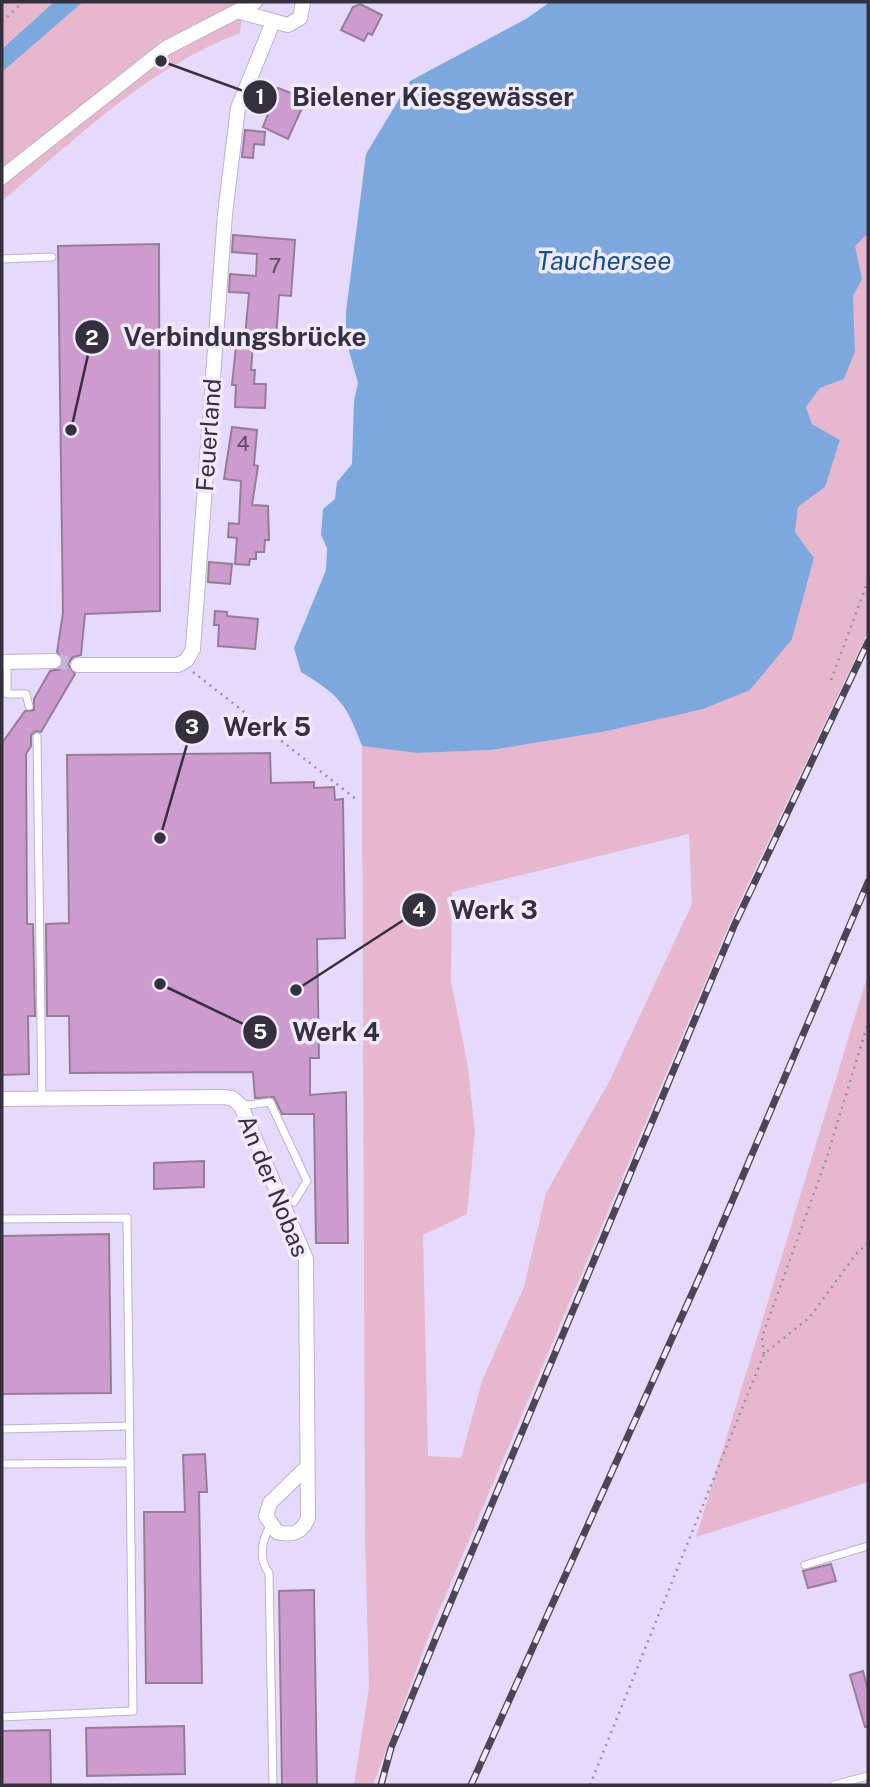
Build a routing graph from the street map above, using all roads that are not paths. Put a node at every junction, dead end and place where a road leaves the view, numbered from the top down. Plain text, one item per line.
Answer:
1 (255, 2) edge
2 (303, 2) edge
3 (240, 12) junction
4 (273, 22) junction
5 (2, 177) edge
6 (52, 257) dead end
7 (2, 259) edge
8 (54, 661) tunnel mouth
9 (4, 662) edge
10 (78, 665) tunnel mouth
11 (29, 706) dead end
12 (37, 737) dead end
13 (2, 1099) edge
14 (42, 1099) junction
15 (241, 1106) junction
16 (294, 1202) dead end
17 (2, 1219) edge
18 (129, 1426) junction
19 (2, 1429) edge
20 (130, 1463) junction
21 (2, 1464) edge
22 (307, 1467) junction
23 (271, 1526) junction
24 (868, 1546) edge
25 (804, 1565) dead end
26 (2, 1717) edge
27 (868, 1776) edge
28 (273, 1785) edge
29 (834, 1785) edge

1 - 3 street
2 - 4 street
3 - 4 street
3 - 5 street
4 - 10 street, Feuerland
6 - 7 lane
8 - 9 street
9 - 11 lane
12 - 14 lane
13 - 14 street, An der Nobas
14 - 15 street, An der Nobas
15 - 16 lane
15 - 22 street, An der Nobas
17 - 18 lane
18 - 19 lane
18 - 20 lane
20 - 21 lane
20 - 26 lane
22 - 23 street
22 - 23 street, An der Nobas
23 - 28 lane
24 - 25 lane
27 - 29 lane

